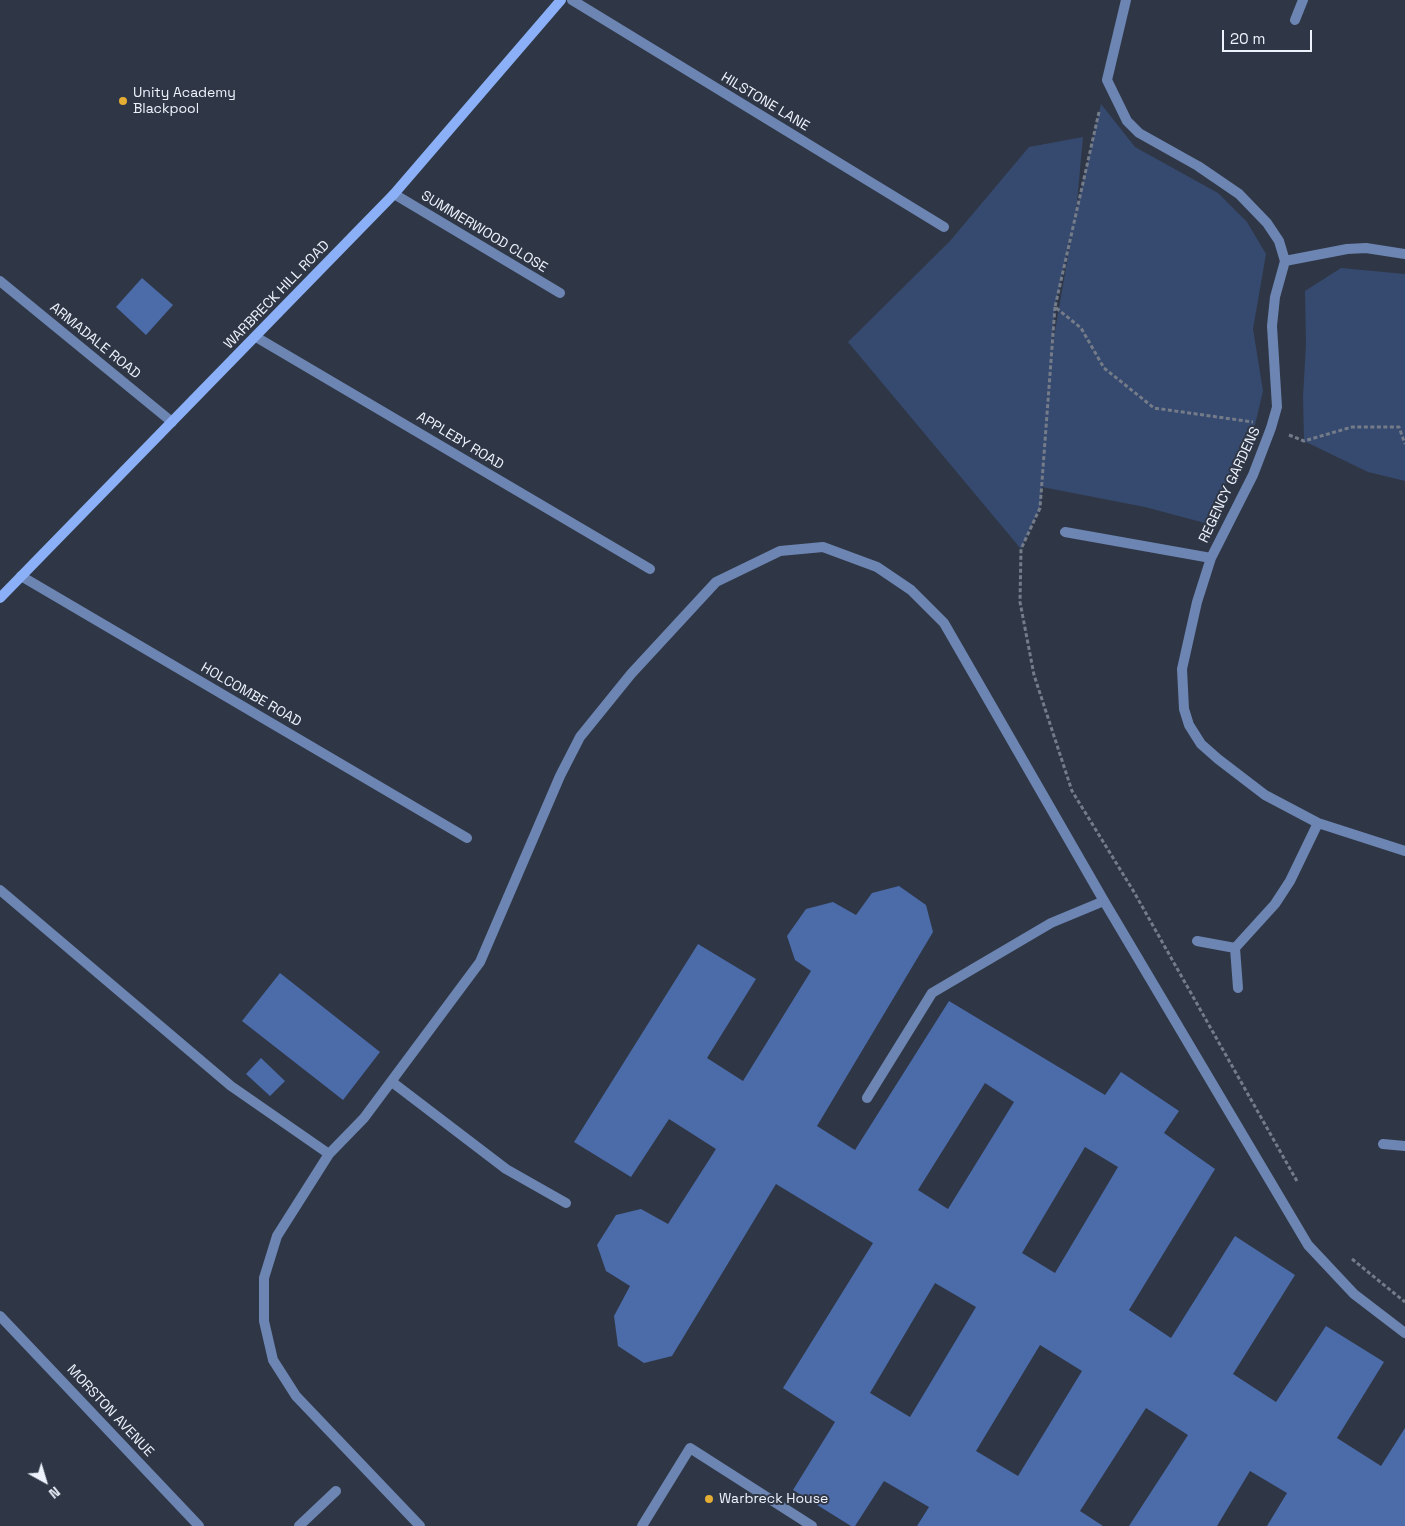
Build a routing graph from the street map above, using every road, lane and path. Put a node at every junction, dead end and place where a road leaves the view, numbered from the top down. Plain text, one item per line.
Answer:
1 (561, 0) edge
2 (572, 0) edge
3 (1126, 0) edge
4 (1303, 0) edge
5 (1295, 20) dead end
6 (1107, 80) junction
7 (394, 194) junction
8 (944, 227) dead end
9 (1405, 254) edge
10 (1285, 261) junction
11 (0, 282) edge
12 (560, 293) dead end
13 (1055, 307) junction
14 (256, 337) junction
15 (172, 422) junction
16 (1272, 428) junction
17 (1405, 444) edge
18 (1065, 532) dead end
19 (1211, 558) junction
20 (650, 569) dead end
21 (21, 576) junction
22 (0, 598) edge
23 (1318, 823) junction
24 (467, 838) dead end
25 (1405, 851) edge
26 (0, 890) edge
27 (1104, 901) junction
28 (1197, 941) dead end
29 (1236, 948) junction
30 (1238, 988) dead end
31 (392, 1082) junction
32 (867, 1098) dead end
33 (1383, 1144) dead end
34 (1405, 1146) edge
35 (329, 1154) junction
36 (1302, 1191) dead end
37 (566, 1203) dead end
38 (1346, 1254) dead end
39 (1405, 1302) edge
40 (0, 1316) edge
41 (1405, 1333) edge
42 (336, 1491) dead end
43 (199, 1526) edge
44 (299, 1526) edge
45 (420, 1526) edge
46 (642, 1526) edge
47 (812, 1526) edge

1 - 7 main road, WARBRECK HILL ROAD
2 - 8 street, HILSTONE LANE
3 - 6 street
4 - 5 street
6 - 10 street
6 - 13 path
7 - 12 street, SUMMERWOOD CLOSE
7 - 14 main road, WARBRECK HILL ROAD
9 - 10 street
10 - 16 street, REGENCY GARDENS
11 - 15 street, ARMADALE ROAD
13 - 16 path
13 - 36 path
14 - 15 main road, WARBRECK HILL ROAD
14 - 20 street, APPLEBY ROAD
15 - 21 main road, WARBRECK HILL ROAD
16 - 17 path
16 - 19 street, REGENCY GARDENS
18 - 19 street, REGENCY GARDENS
19 - 23 street, REGENCY GARDENS
21 - 22 main road, WARBRECK HILL ROAD
21 - 24 street, HOLCOMBE ROAD
23 - 25 street, REGENCY GARDENS
23 - 29 street
26 - 35 street
27 - 31 street
27 - 32 street
27 - 41 street
28 - 29 street
29 - 30 street
31 - 35 street
31 - 37 street
33 - 34 street
35 - 45 street
38 - 39 path
40 - 43 street, MORSTON AVENUE
42 - 44 street
46 - 47 street

